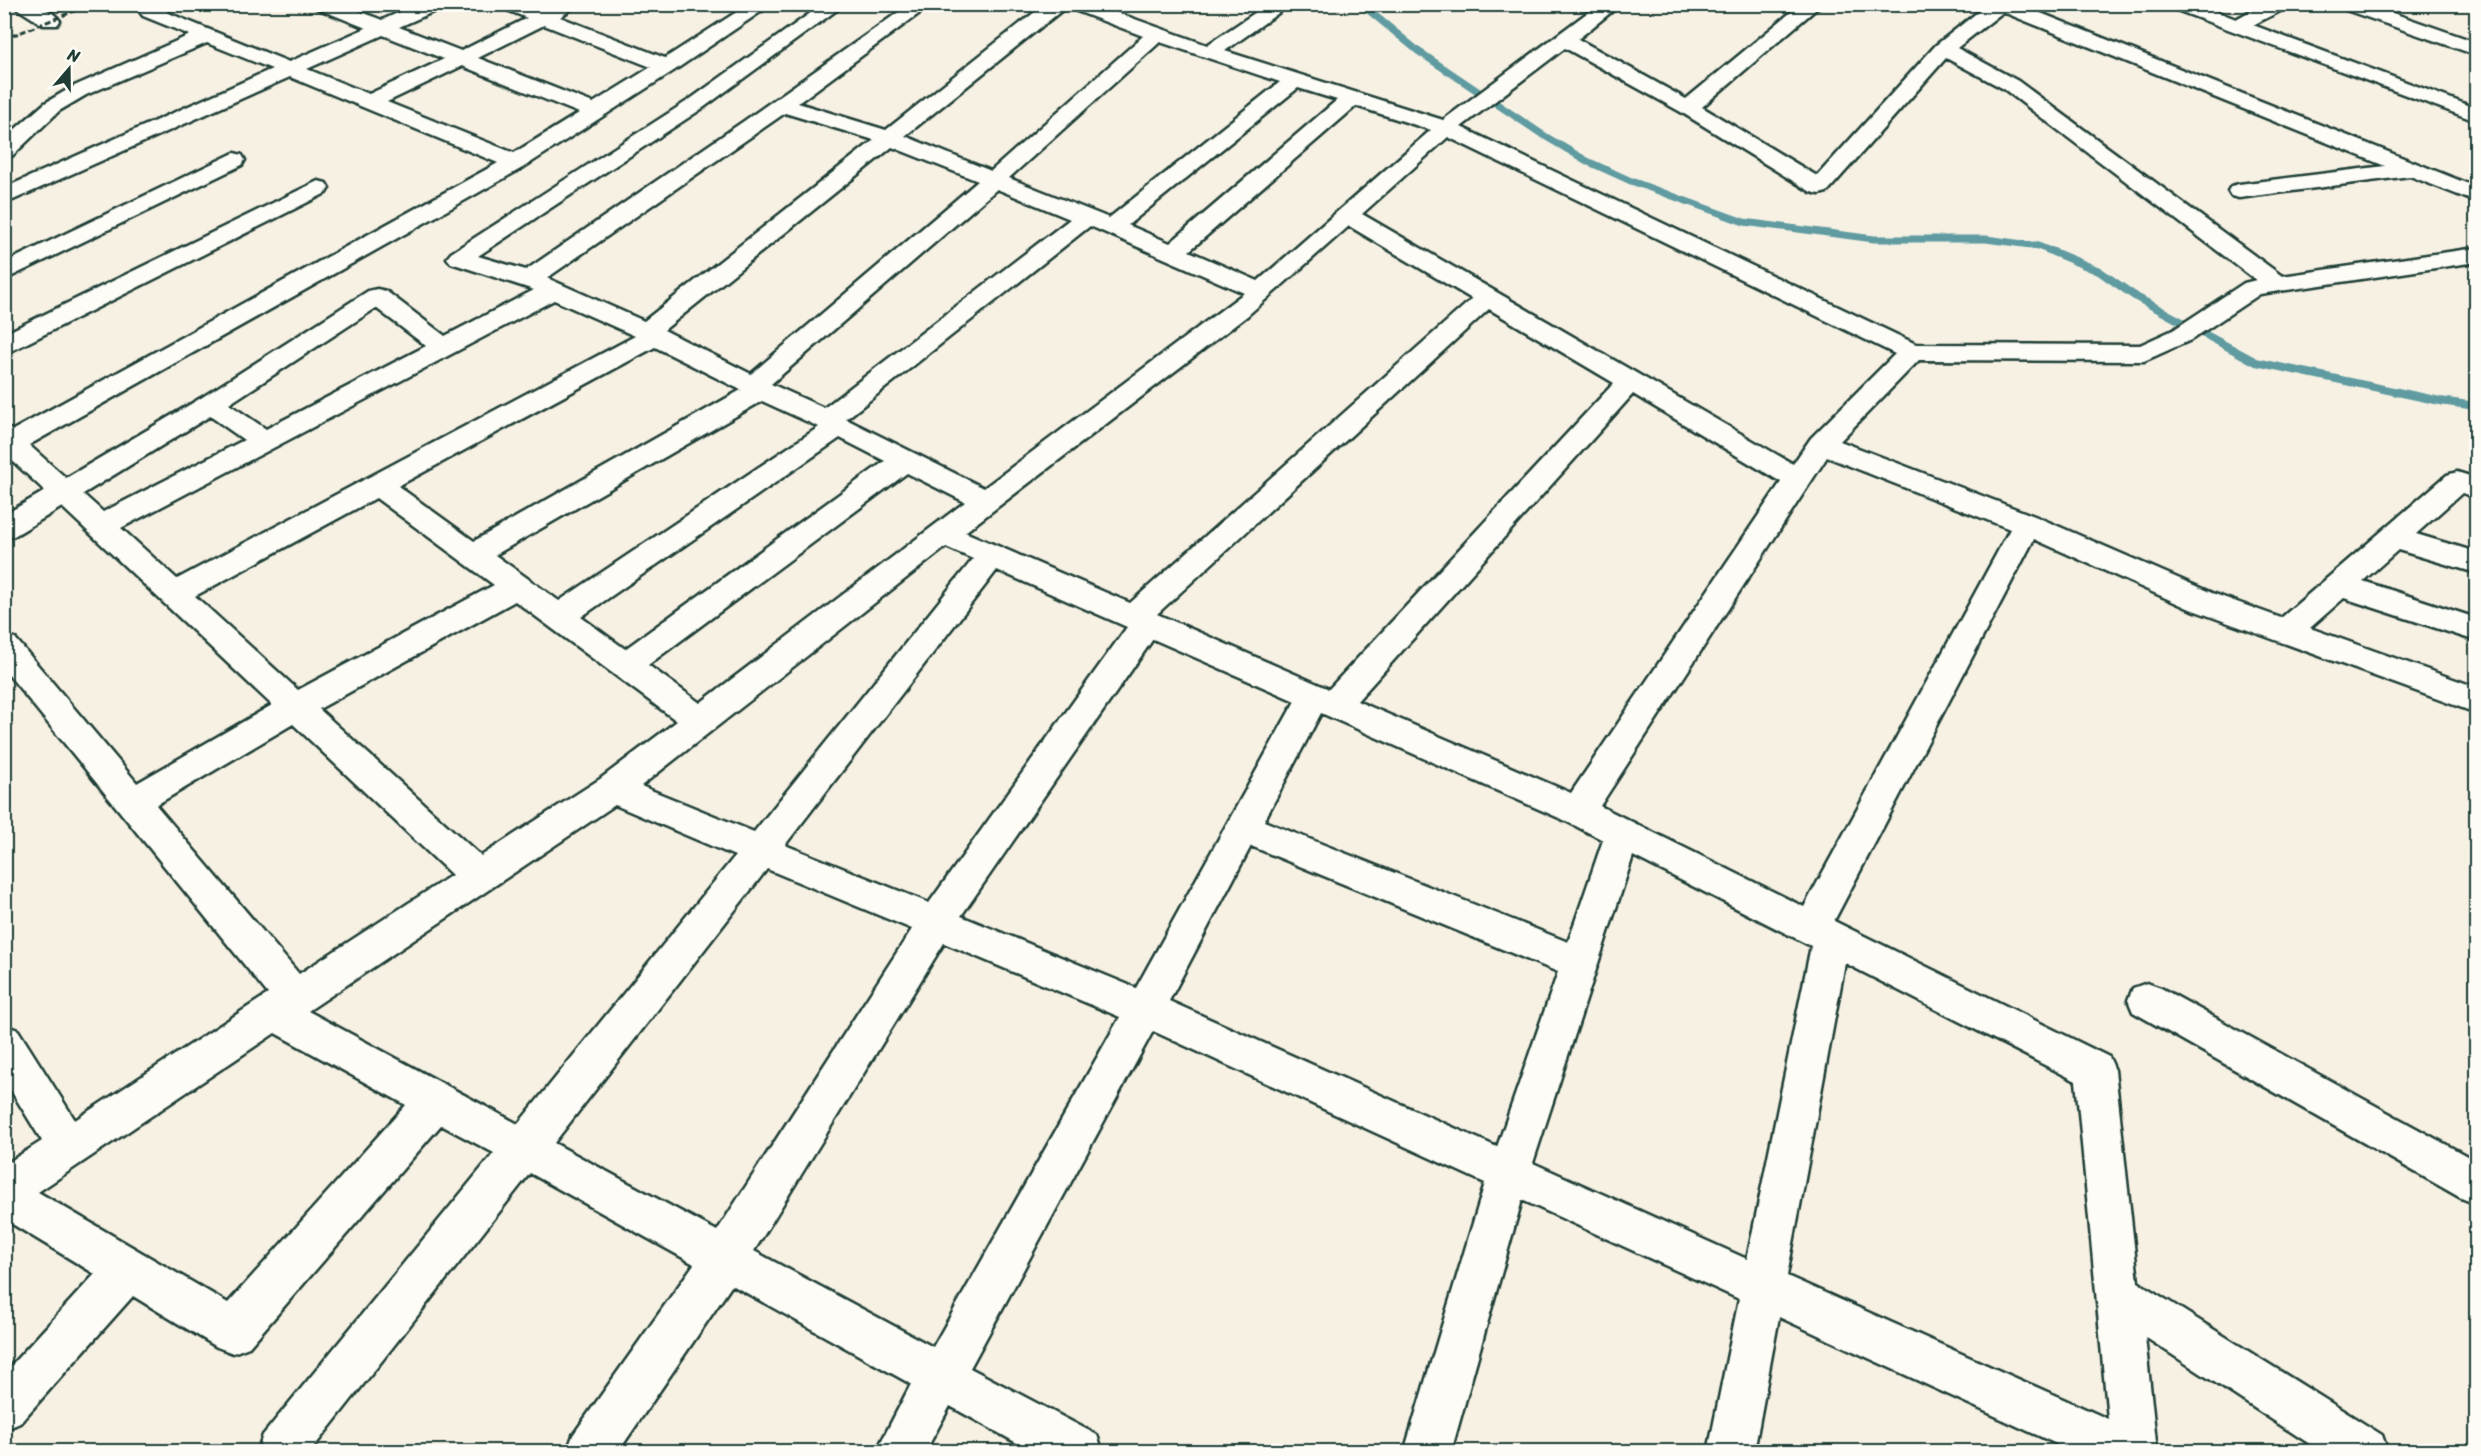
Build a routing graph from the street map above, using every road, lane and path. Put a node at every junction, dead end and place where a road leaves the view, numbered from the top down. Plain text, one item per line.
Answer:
1 (19, 4) edge
2 (168, 4) edge
3 (322, 4) edge
4 (435, 4) edge
5 (509, 4) edge
6 (570, 4) edge
7 (763, 4) edge
8 (836, 4) edge
9 (889, 4) edge
10 (1058, 4) edge
11 (1073, 4) edge
12 (1131, 4) edge
13 (1282, 4) edge
14 (1612, 4) edge
15 (1813, 4) edge
16 (2178, 4) edge
17 (2279, 4) edge
18 (2348, 4) edge
19 (2000, 5) edge
20 (919, 7) edge
21 (1112, 16) junction
22 (543, 18) junction
23 (50, 21) dead end
24 (2237, 26) junction
25 (381, 28) junction
26 (208, 35) junction
27 (1156, 35) junction
28 (1565, 40) junction
29 (1943, 49) junction
30 (2476, 49) edge
31 (1209, 53) junction
32 (461, 60) junction
33 (668, 66) junction
34 (290, 69) junction
35 (1295, 80) junction
36 (650, 93) junction
37 (1353, 98) junction
38 (370, 102) junction
39 (782, 105) junction
40 (706, 106) junction
41 (1688, 108) junction
42 (596, 112) junction
43 (740, 114) dead end
44 (2476, 115) edge
45 (1458, 118) junction
46 (762, 120) junction
47 (890, 138) junction
48 (4, 151) edge
49 (234, 160) dead end
50 (516, 162) junction
51 (2412, 170) junction
52 (995, 179) junction
53 (318, 188) dead end
54 (2239, 191) dead end
55 (2476, 195) edge
56 (4, 197) edge
57 (1347, 215) junction
58 (1087, 217) junction
59 (1112, 227) junction
60 (1172, 254) junction
61 (2476, 255) edge
62 (4, 273) edge
63 (529, 279) junction
64 (2277, 284) junction
65 (555, 290) junction
66 (1261, 291) junction
67 (1488, 297) junction
68 (650, 334) junction
69 (4, 344) edge
70 (444, 348) junction
71 (1912, 352) junction
72 (1630, 381) junction
73 (757, 388) junction
74 (210, 404) junction
75 (833, 423) junction
76 (8, 440) edge
77 (265, 441) junction
78 (1821, 444) junction
79 (904, 461) junction
80 (1798, 479) junction
81 (377, 485) junction
82 (2476, 488) edge
83 (65, 493) junction
84 (986, 501) junction
85 (2027, 524) junction
86 (101, 526) junction
87 (4, 528) edge
88 (943, 534) junction
89 (2393, 538) junction
90 (472, 555) junction
91 (992, 555) junction
92 (2476, 563) edge
93 (2340, 585) junction
94 (516, 586) junction
95 (174, 594) junction
96 (558, 617) junction
97 (1141, 620) junction
98 (2476, 630) edge
99 (2286, 632) junction
100 (4, 646) edge
101 (624, 666) junction
102 (2476, 700) edge
103 (1324, 701) junction
104 (295, 707) junction
105 (700, 721) junction
106 (612, 789) junction
107 (133, 802) junction
108 (1578, 811) junction
109 (1244, 828) junction
110 (1623, 834) junction
111 (762, 851) junction
112 (479, 877) junction
113 (936, 923) junction
114 (1822, 933) junction
115 (1580, 963) junction
116 (2147, 1000) dead end
117 (284, 1005) junction
118 (1145, 1010) junction
119 (4, 1043) edge
120 (436, 1101) junction
121 (69, 1148) junction
122 (525, 1150) junction
123 (1509, 1172) junction
124 (2476, 1183) edge
125 (4, 1190) edge
126 (4, 1195) edge
127 (724, 1259) junction
128 (129, 1269) junction
129 (1764, 1287) junction
130 (2118, 1294) junction
131 (941, 1377) junction
132 (4, 1407) edge
133 (279, 1452) edge
134 (590, 1452) edge
135 (899, 1452) edge
136 (1080, 1452) edge
137 (1426, 1452) edge
138 (1731, 1452) edge
139 (2128, 1452) edge
140 (2134, 1452) edge
141 (2365, 1452) edge

1 - 23 street
2 - 26 street
3 - 25 street
4 - 25 street
5 - 22 street
6 - 22 street
7 - 33 street
8 - 40 street
9 - 20 street
10 - 47 street
11 - 21 street
12 - 21 street
13 - 31 street
14 - 28 street
15 - 41 street
16 - 24 street
17 - 24 street
18 - 30 street
19 - 29 street
19 - 51 street
20 - 39 street
21 - 27 street
22 - 32 street
22 - 33 street
24 - 44 street
25 - 32 street
25 - 34 street
26 - 34 street
26 - 48 street
27 - 31 street
27 - 52 street
28 - 41 street
28 - 45 street
29 - 41 street
29 - 64 street
31 - 35 street
32 - 38 street
32 - 42 street
33 - 36 street
34 - 38 street
34 - 56 street
35 - 37 street
35 - 59 street
36 - 40 street
36 - 42 street
37 - 45 street
37 - 60 street
38 - 50 street
39 - 46 street
39 - 47 street
40 - 63 street
42 - 50 street
43 - 46 street
45 - 57 street
45 - 71 street
46 - 63 street
47 - 52 street
47 - 68 street
49 - 62 street
50 - 76 street
51 - 54 street
51 - 55 street
52 - 58 street
52 - 73 street
53 - 69 street
57 - 66 street
57 - 67 street
58 - 59 street
58 - 75 street
59 - 60 street
60 - 66 street
61 - 64 street
63 - 65 street
64 - 71 street
65 - 68 street
65 - 70 street
66 - 84 street
67 - 72 street
67 - 97 street
68 - 73 street
68 - 81 street
70 - 74 street
70 - 77 street
71 - 78 street
72 - 80 street
72 - 103 street
73 - 75 street
73 - 90 street
74 - 77 street
74 - 83 street
75 - 79 street
75 - 96 street
76 - 83 street
77 - 86 street
78 - 80 street
78 - 85 street
79 - 84 street
79 - 101 street
80 - 108 street
81 - 90 street
81 - 95 street
82 - 89 street
83 - 86 street
83 - 87 street
84 - 88 street
85 - 99 street
85 - 114 street
86 - 95 street
88 - 91 street
88 - 105 street
89 - 92 street
89 - 93 street
90 - 94 street
91 - 97 street
91 - 111 street
93 - 98 street
93 - 99 street
94 - 96 street
94 - 104 street
95 - 104 street
96 - 101 street
97 - 103 street
97 - 113 street
99 - 102 street
100 - 107 street
101 - 105 street
103 - 108 street
103 - 109 street
104 - 107 street
104 - 112 street
105 - 106 street
106 - 111 street
106 - 112 street
107 - 117 street
108 - 110 street
109 - 115 street
109 - 118 street
110 - 114 street
110 - 115 street
111 - 113 street
111 - 122 street
112 - 117 street
113 - 118 street
113 - 127 street
114 - 129 street
114 - 130 street
115 - 123 street
116 - 124 street
117 - 120 street
117 - 121 street
118 - 123 street
118 - 131 street
119 - 121 street
120 - 122 street
120 - 128 street
121 - 125 street
122 - 127 street
122 - 133 street
123 - 129 street
123 - 137 street
126 - 128 street
127 - 131 street
127 - 134 street
128 - 132 street
129 - 138 street
129 - 139 street
130 - 140 street
130 - 141 street
131 - 135 street
131 - 136 street

